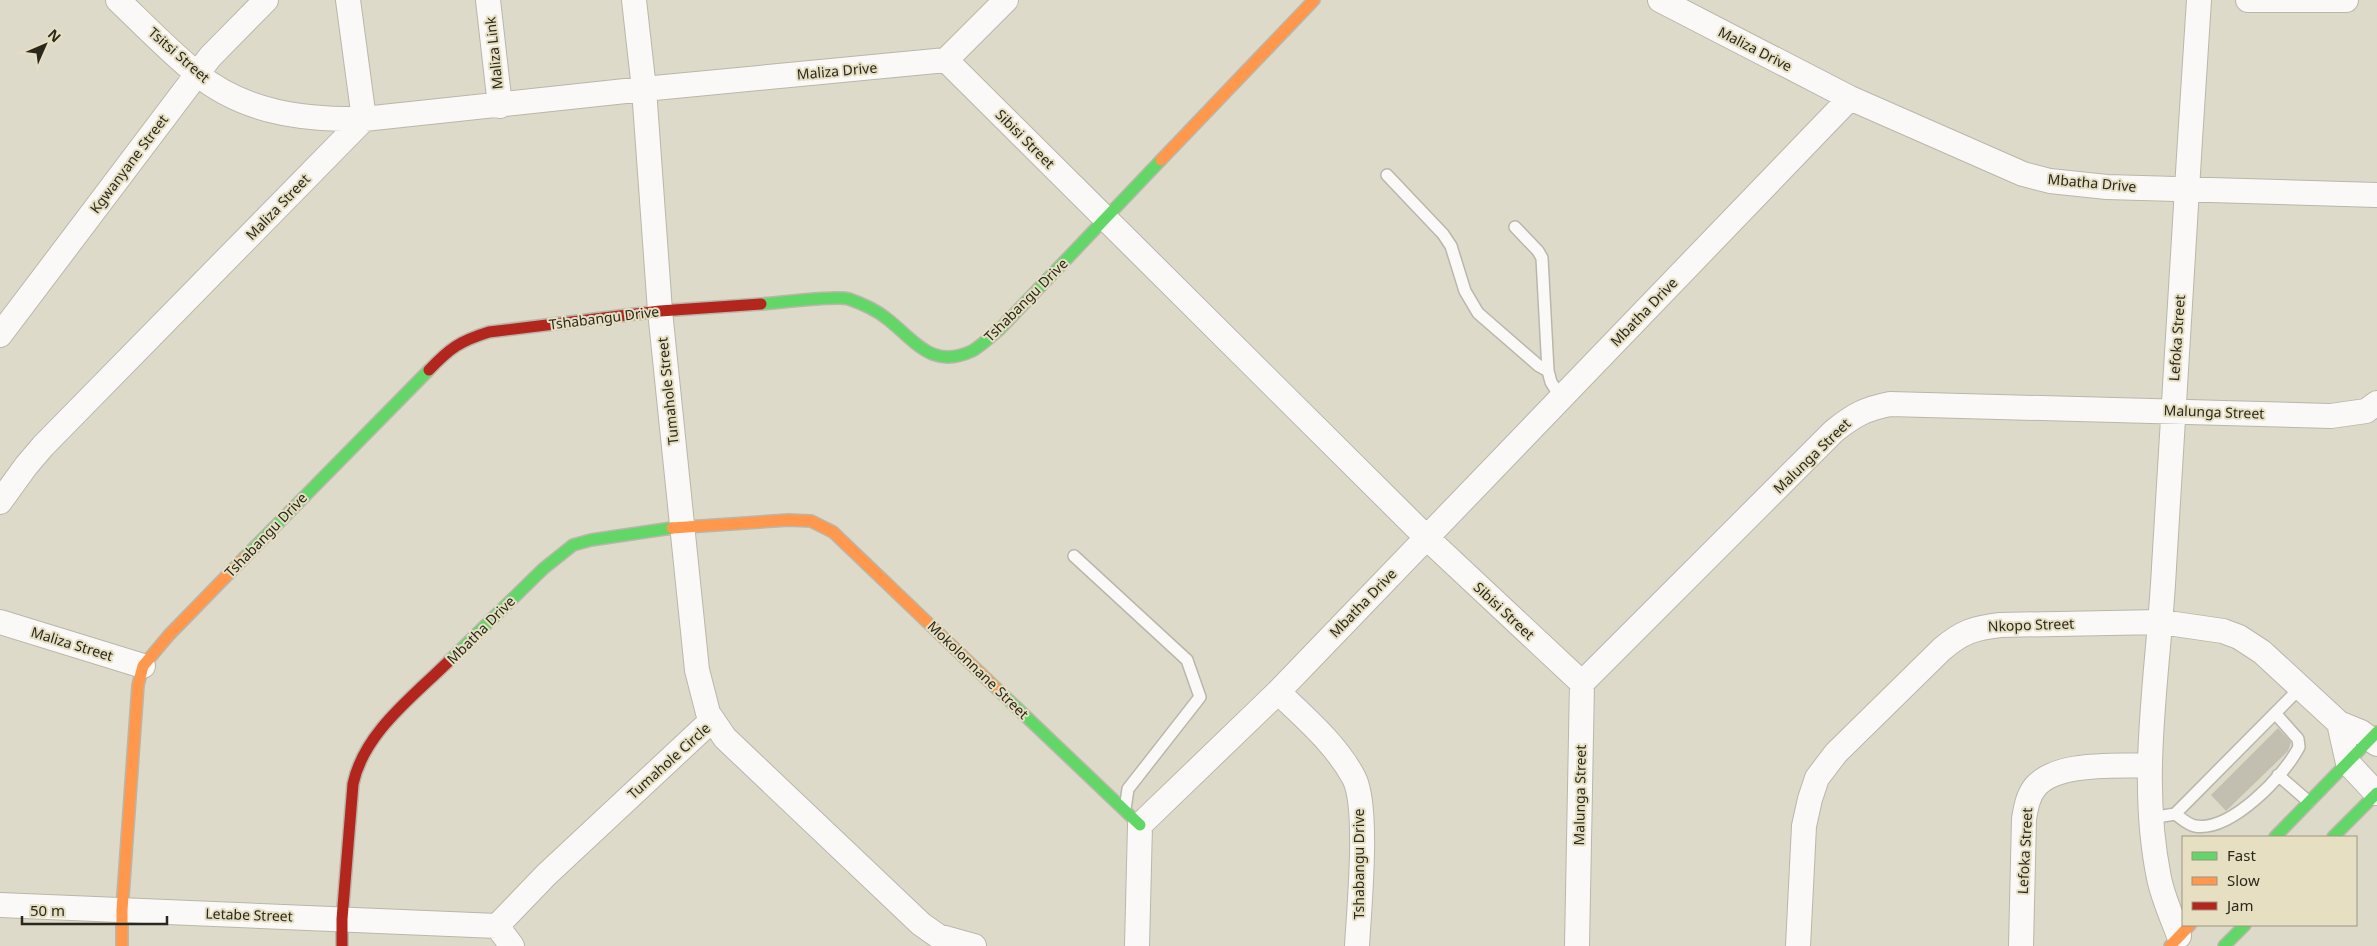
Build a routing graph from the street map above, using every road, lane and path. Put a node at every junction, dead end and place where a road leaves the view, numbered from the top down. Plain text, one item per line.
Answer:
1 (118, 0) edge
2 (266, 0) edge
3 (348, 0) edge
4 (488, 0) edge
5 (634, 0) edge
6 (1006, 0) edge
7 (1314, 0) edge
8 (1660, 0) edge
9 (2199, 0) edge
10 (2248, 0) edge
11 (2346, 0) edge
12 (946, 60) junction
13 (196, 74) junction
14 (644, 89) junction
15 (1850, 98) junction
16 (500, 106) junction
17 (364, 119) junction
18 (1387, 175) dead end
19 (2187, 188) junction
20 (2377, 195) edge
21 (1105, 218) junction
22 (1515, 227) dead end
23 (660, 311) junction
24 (0, 335) edge
25 (1548, 371) junction
26 (1561, 398) junction
27 (2377, 403) edge
28 (2172, 411) junction
29 (0, 502) edge
30 (811, 521) joint
31 (682, 527) junction
32 (1427, 538) junction
33 (1074, 556) dead end
34 (0, 622) edge
35 (2161, 622) junction
36 (143, 666) junction
37 (1582, 683) junction
38 (2301, 687) junction
39 (1278, 692) junction
40 (2275, 713) junction
41 (711, 721) junction
42 (2339, 723) junction
43 (2375, 738) edge
44 (2348, 763) junction
45 (2149, 765) junction
46 (2278, 774) junction
47 (2377, 793) edge
48 (2309, 802) junction
49 (2175, 814) junction
50 (1132, 818) junction
51 (2151, 818) junction
52 (2276, 836) edge
53 (2333, 836) edge
54 (0, 905) edge
55 (122, 910) junction
56 (342, 919) junction
57 (497, 926) junction
58 (2244, 926) edge
59 (2180, 936) edge
60 (934, 941) edge
61 (122, 946) edge
62 (342, 946) edge
63 (512, 946) edge
64 (974, 946) edge
65 (1137, 946) edge
66 (1357, 946) edge
67 (1577, 946) edge
68 (1798, 946) edge
69 (2021, 946) edge
70 (2224, 946) edge

1 - 13 street, Tsitsi Street
2 - 13 street, Kgwanyane Street
3 - 17 street
4 - 16 street, Maliza Link
5 - 14 street, Tumahole Street
6 - 12 street
7 - 21 street, Tshabangu Drive
8 - 15 street, Maliza Drive
9 - 19 street, Lefoka Street
10 - 11 street
12 - 14 street, Maliza Drive
12 - 21 street, Sibisi Street
13 - 17 street, Tsitsi Street
13 - 24 street, Kgwanyane Street
14 - 16 street
14 - 23 street, Tumahole Street
15 - 19 street, Mbatha Drive
15 - 26 street, Mbatha Drive
16 - 17 street
17 - 29 street, Maliza Street
18 - 25 lane
19 - 20 street, Mbatha Drive
19 - 28 street, Lefoka Street
21 - 23 street, Tshabangu Drive
21 - 32 street, Sibisi Street
22 - 25 lane
23 - 31 street, Tumahole Street
23 - 36 street, Tshabangu Drive
25 - 26 lane
26 - 32 street, Mbatha Drive
27 - 28 street, Malunga Street
28 - 35 street, Lefoka Street
28 - 37 street, Malunga Street
30 - 31 street, Mbatha Drive
30 - 50 street, Mokolonnane Street
31 - 41 street, Tumahole Street
31 - 56 street, Mbatha Drive
32 - 37 street, Sibisi Street
32 - 39 street, Mbatha Drive
33 - 50 lane
34 - 36 street, Maliza Street
35 - 38 street, Nkopo Street
35 - 45 street, Lefoka Street
35 - 68 street, Nkopo Street
36 - 55 street, Tshabangu Drive
37 - 67 street, Malunga Street
38 - 40 lane
38 - 42 street, Nkopo Street
39 - 50 street, Mbatha Drive
39 - 66 street, Tshabangu Drive
40 - 46 lane
40 - 49 lane
41 - 57 street, Tumahole Circle
41 - 60 street, Tumahole Circle
42 - 43 street, Nkopo Street
42 - 44 street
43 - 44 street
44 - 47 street
44 - 48 street
45 - 51 street, Lefoka Street
45 - 69 street, Lefoka Street
46 - 48 lane
46 - 49 lane
47 - 53 street
48 - 52 street
49 - 51 lane
50 - 65 street
51 - 59 street, Lefoka Street
54 - 55 street, Letabe Street
55 - 56 street, Letabe Street
55 - 61 street, Tshabangu Drive
56 - 57 street, Letabe Street
56 - 62 street, Mbatha Drive
57 - 63 street
58 - 70 street
60 - 64 street

